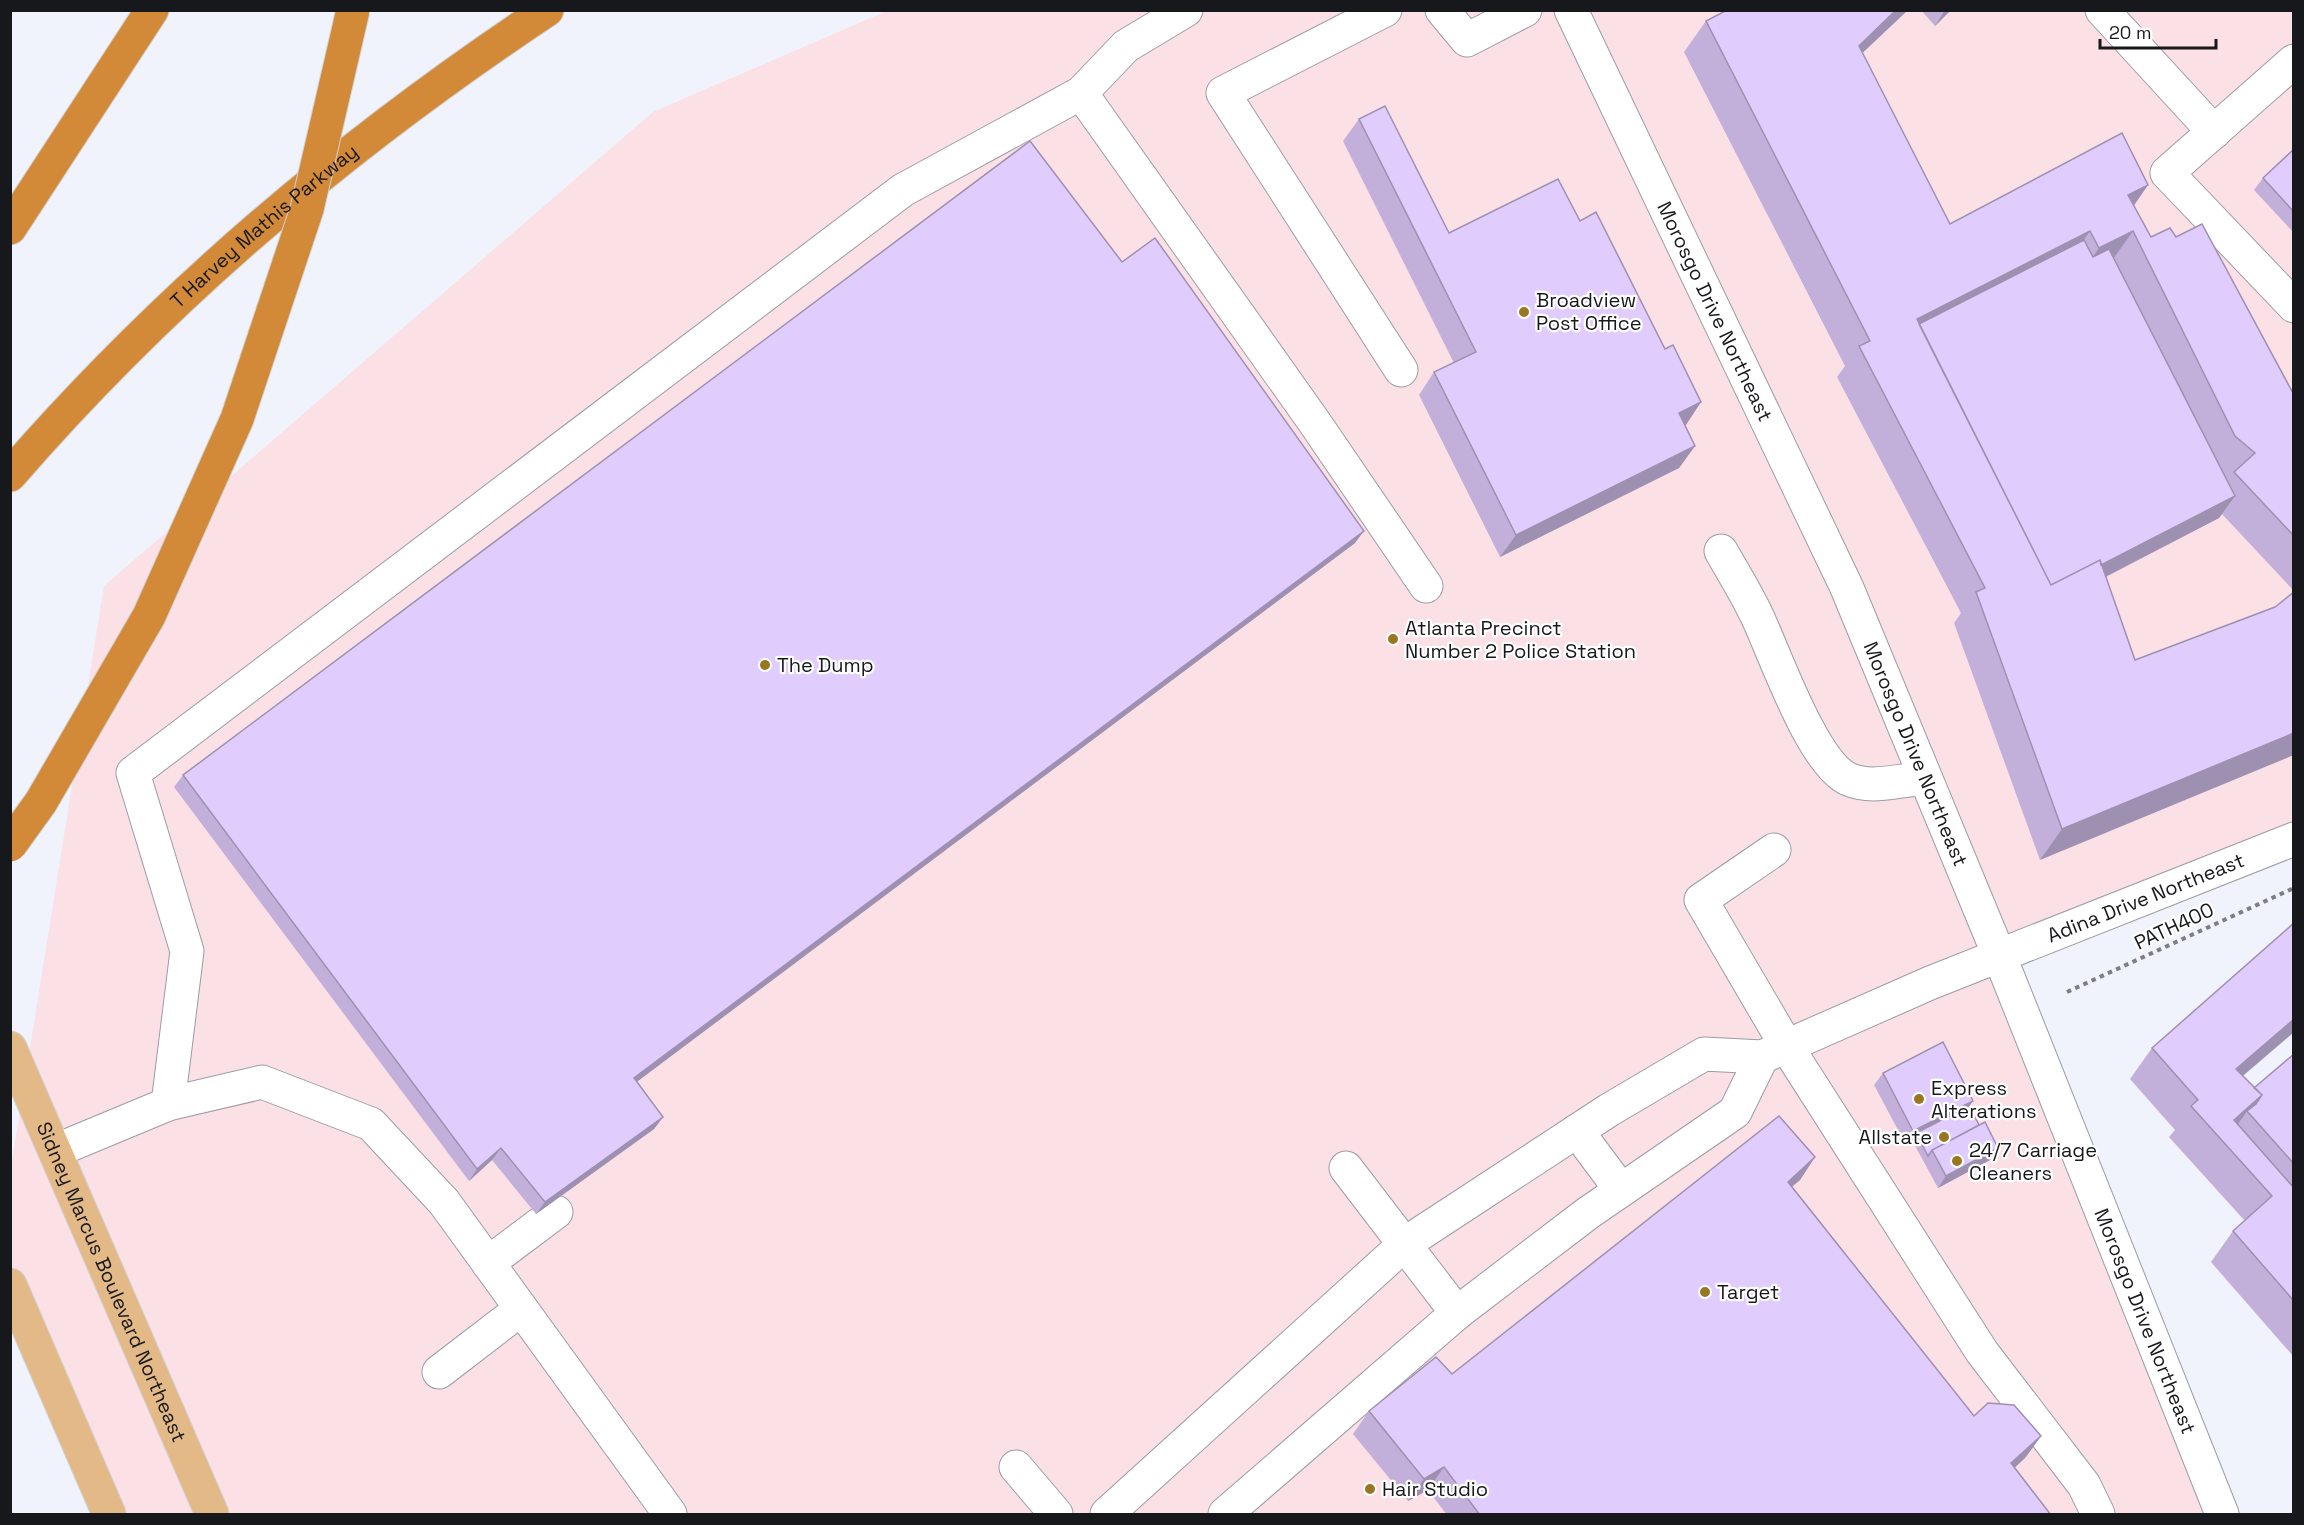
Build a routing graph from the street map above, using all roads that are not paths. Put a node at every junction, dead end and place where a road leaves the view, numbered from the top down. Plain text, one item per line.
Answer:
1 (152, 10) edge
2 (353, 10) edge
3 (547, 10) edge
4 (1186, 10) edge
5 (1385, 10) edge
6 (1442, 10) edge
7 (1525, 10) edge
8 (1572, 10) edge
9 (2102, 10) edge
10 (2294, 61) edge
11 (1081, 93) junction
12 (2214, 132) junction
13 (10, 228) edge
14 (2294, 306) edge
15 (1401, 370) dead end
16 (10, 475) edge
17 (1721, 551) dead end
18 (1426, 586) dead end
19 (1925, 779) junction
20 (2294, 839) edge
21 (10, 845) edge
22 (1773, 850) dead end
23 (1997, 957) junction
24 (10, 1048) edge
25 (1774, 1052) junction
26 (168, 1104) junction
27 (1577, 1131) junction
28 (55, 1151) junction
29 (1346, 1168) dead end
30 (1621, 1190) junction
31 (556, 1212) edge
32 (1406, 1244) junction
33 (488, 1263) junction
34 (10, 1285) edge
35 (521, 1309) junction
36 (1457, 1312) junction
37 (439, 1372) dead end
38 (1017, 1467) dead end
39 (109, 1515) edge
40 (212, 1515) edge
41 (670, 1515) edge
42 (1056, 1515) edge
43 (1107, 1515) edge
44 (1225, 1515) edge
45 (2098, 1515) edge
46 (2222, 1515) edge

1 - 13 highway
2 - 21 highway, bridge
3 - 16 highway, T Harvey Mathis Parkway
4 - 11 street
5 - 15 street
6 - 7 street
8 - 19 street, Morosgo Drive Northeast
9 - 12 street
10 - 12 street
11 - 18 street
11 - 26 street
12 - 14 street
17 - 19 street
19 - 23 street, Morosgo Drive Northeast
20 - 23 street, Adina Drive Northeast
22 - 25 street
23 - 25 street, Adina Drive Northeast
23 - 46 street, Morosgo Drive Northeast
24 - 28 main road, Sidney Marcus Boulevard Northeast
25 - 27 street
25 - 30 street
25 - 45 street
26 - 28 street
26 - 33 street
27 - 30 street
27 - 32 street
28 - 40 main road, Sidney Marcus Boulevard Northeast
29 - 32 street
30 - 36 street
31 - 33 street
32 - 36 street
32 - 43 street
33 - 35 street
34 - 39 main road
35 - 37 street
35 - 41 street
36 - 44 street
38 - 42 street

